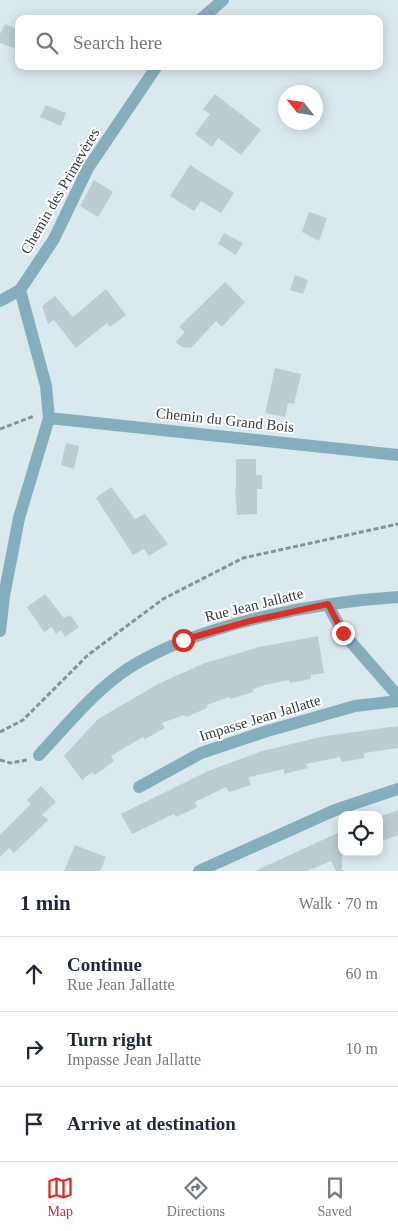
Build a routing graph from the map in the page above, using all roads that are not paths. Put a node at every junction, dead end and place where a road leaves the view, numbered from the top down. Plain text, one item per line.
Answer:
1 (223, 0) edge
2 (206, 15) edge
3 (154, 70) edge
4 (20, 290) junction
5 (0, 301) edge
6 (49, 418) junction
7 (398, 455) edge
8 (398, 597) edge
9 (328, 604) junction
10 (0, 631) edge
11 (398, 696) edge
12 (398, 701) edge
13 (39, 755) road end
14 (139, 787) dead end
15 (398, 789) edge
16 (199, 871) edge

1 - 2 street
3 - 4 street, Chemin des Primevères
4 - 5 street
4 - 6 street
6 - 7 street, Chemin du Grand Bois
6 - 10 street
8 - 9 street, Rue Jean Jallatte
9 - 11 street
9 - 13 street, Rue Jean Jallatte
12 - 14 street, Impasse Jean Jallatte
15 - 16 street

